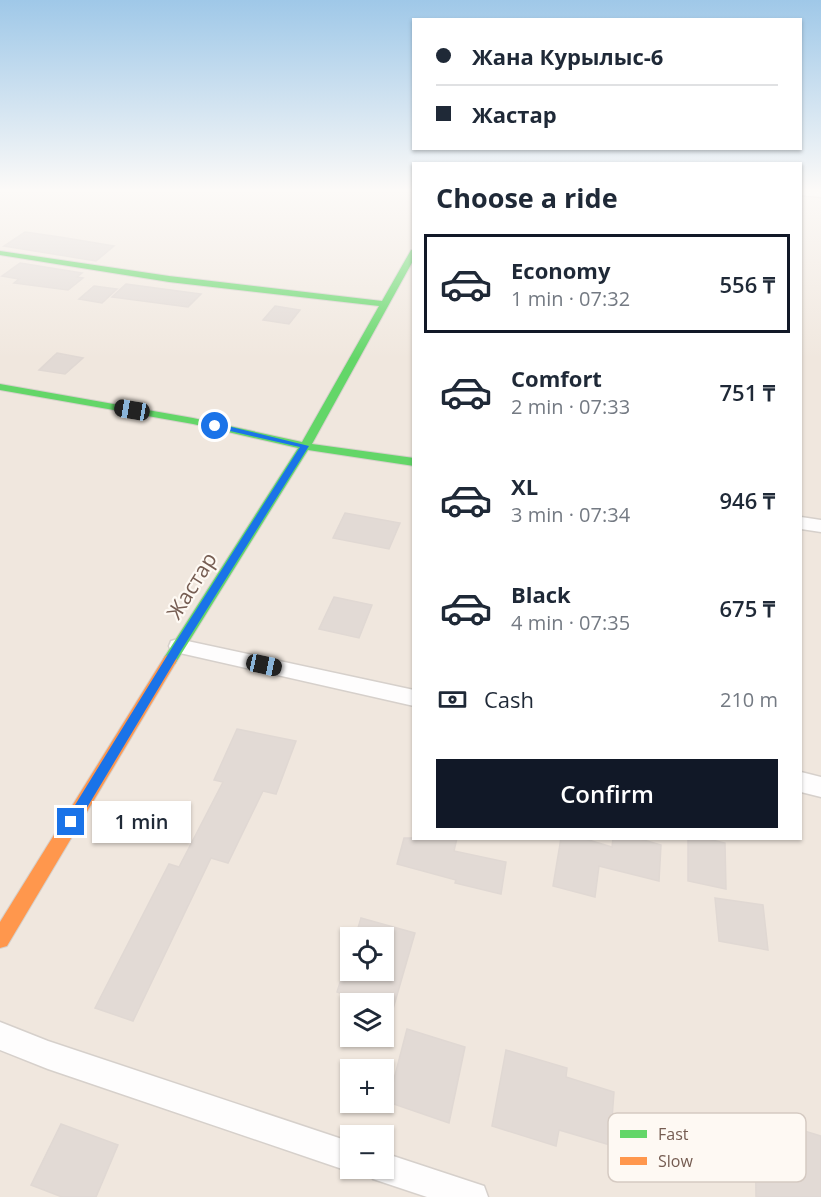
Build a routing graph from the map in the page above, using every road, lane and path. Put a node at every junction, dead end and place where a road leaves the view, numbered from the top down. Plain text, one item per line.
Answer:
1 (0, 253) edge
2 (412, 256) edge
3 (385, 304) junction
4 (0, 387) edge
5 (305, 446) junction
6 (412, 462) edge
7 (802, 523) edge
8 (821, 526) edge
9 (178, 646) junction
10 (412, 698) edge
11 (802, 782) edge
12 (821, 787) edge
13 (0, 939) edge
14 (0, 1036) edge
15 (340, 1153) edge
16 (394, 1171) edge
17 (473, 1197) edge

1 - 3 street
2 - 3 street, Жастар
3 - 5 street, Жастар
4 - 5 street
5 - 6 street
5 - 9 street, Жастар
7 - 8 street
9 - 10 street
9 - 13 street, Жастар
11 - 12 street
14 - 15 street
16 - 17 street

